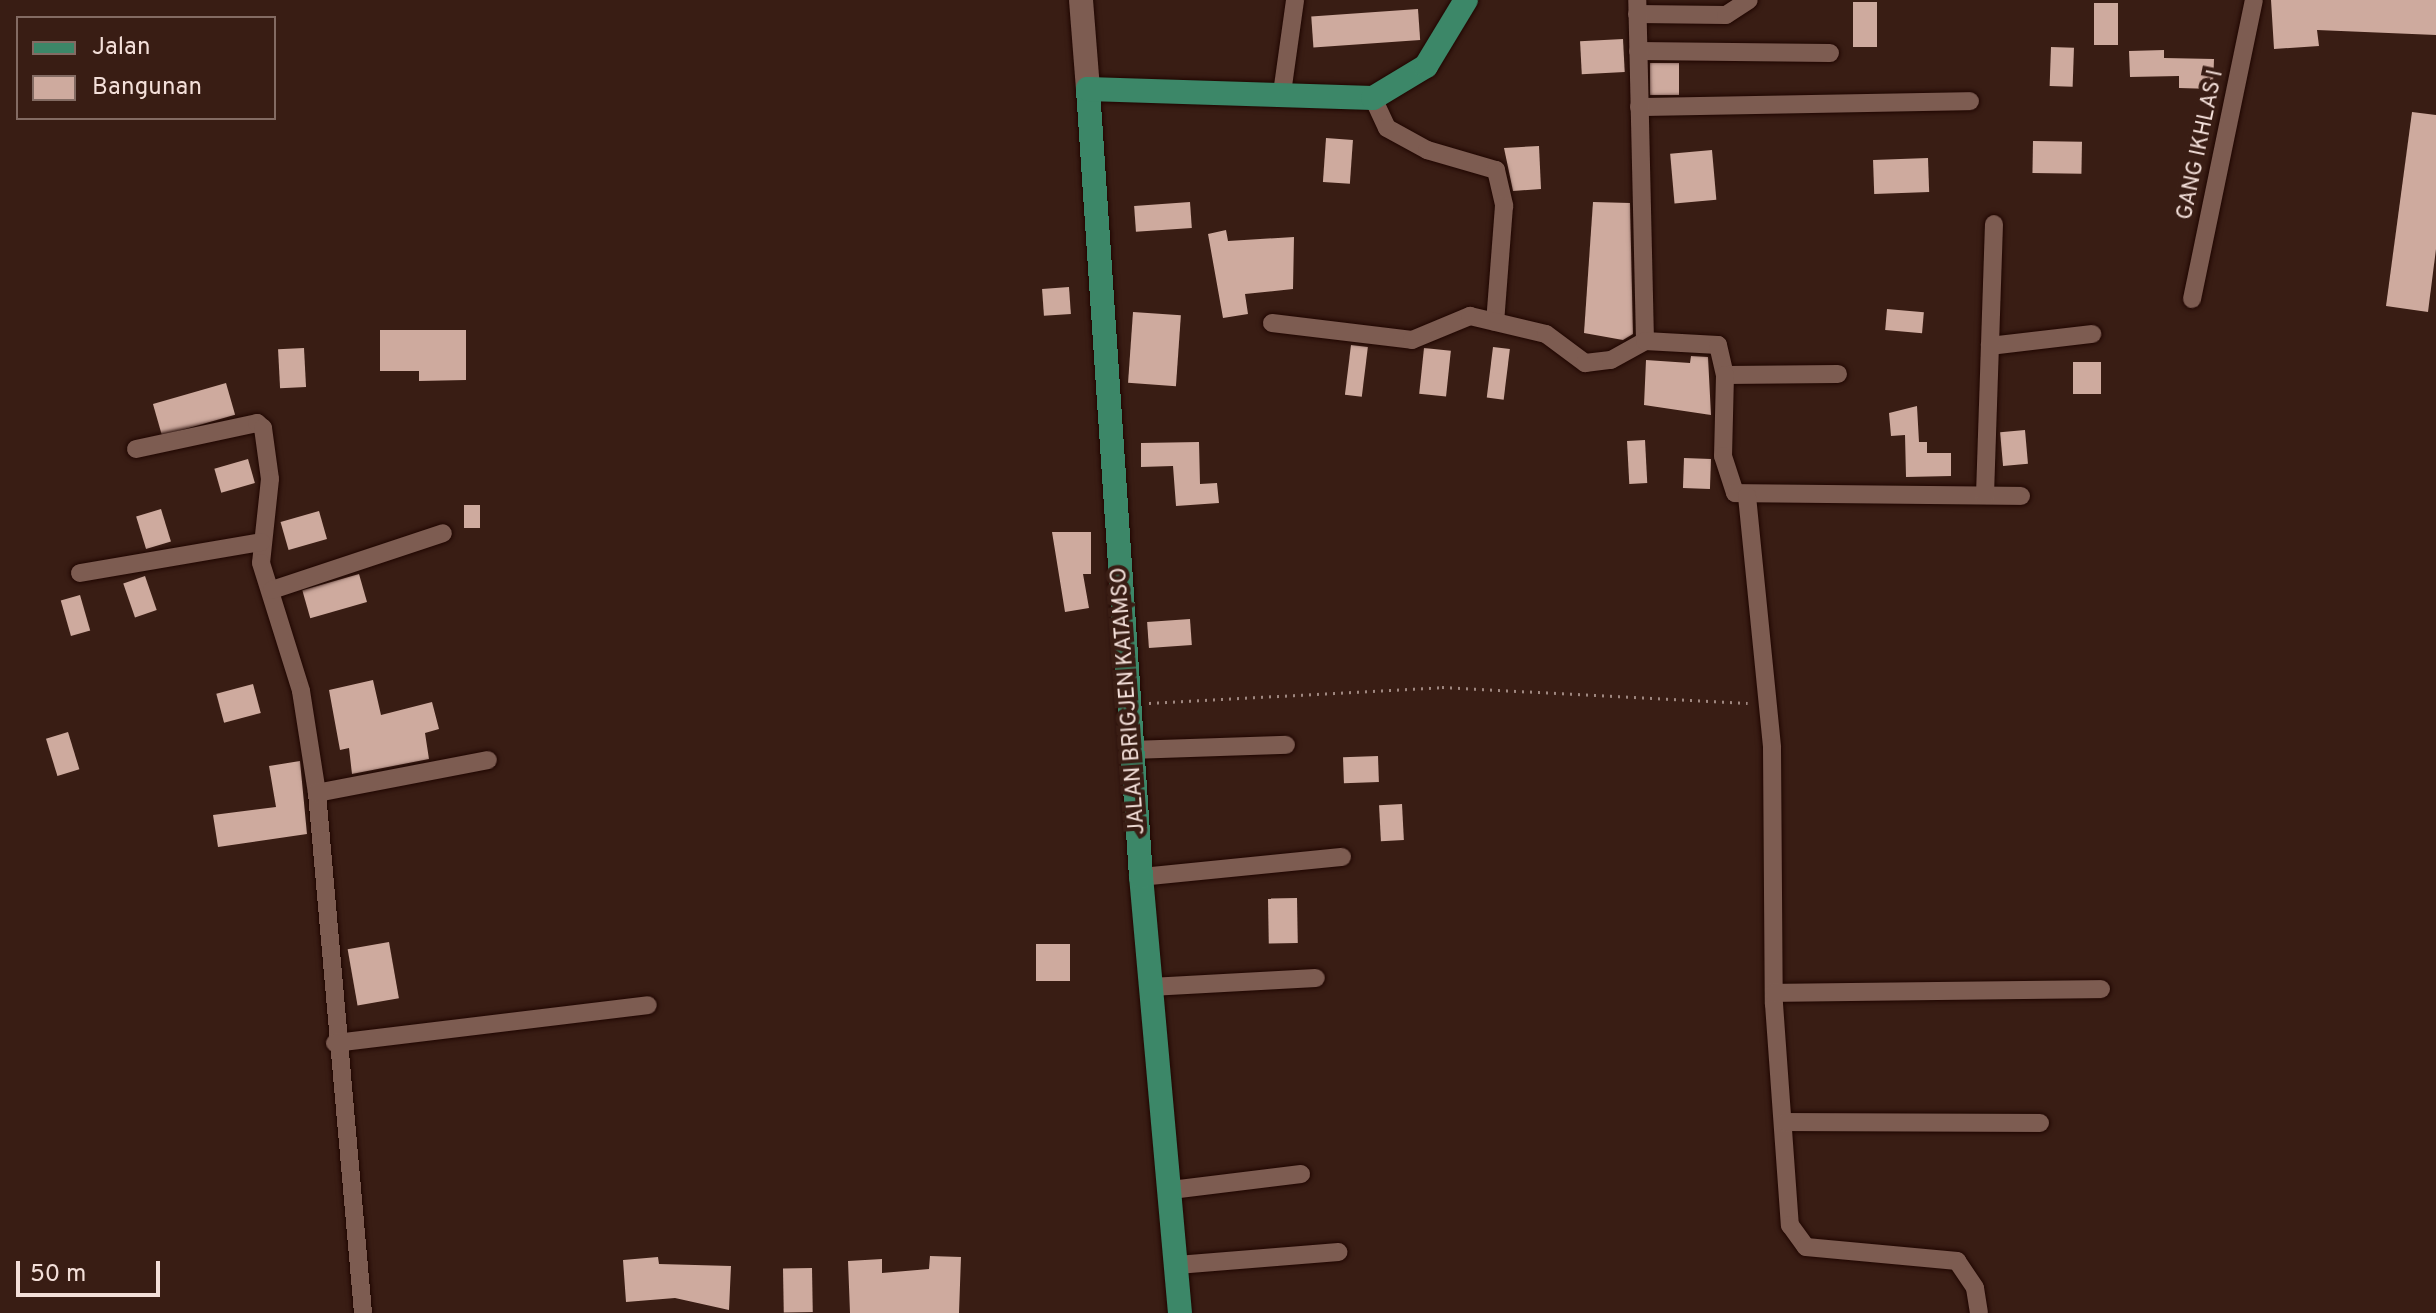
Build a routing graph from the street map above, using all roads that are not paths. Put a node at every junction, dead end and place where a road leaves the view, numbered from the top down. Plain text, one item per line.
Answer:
1 (1081, 0) edge
2 (1295, 0) edge
3 (1466, 0) edge
4 (1749, 0) edge
5 (2254, 0) edge
6 (1637, 7) edge
7 (1638, 51) junction
8 (1830, 53) dead end
9 (1088, 89) junction
10 (1282, 93) junction
11 (1373, 98) junction
12 (1970, 101) dead end
13 (1639, 107) junction
14 (1994, 224) dead end
15 (2192, 299) dead end
16 (1495, 322) junction
17 (1272, 323) dead end
18 (2092, 334) dead end
19 (1645, 341) junction
20 (1990, 346) junction
21 (1838, 374) dead end
22 (1725, 375) junction
23 (136, 449) dead end
24 (1985, 495) junction
25 (1747, 496) junction
26 (2021, 496) dead end
27 (443, 533) dead end
28 (261, 542) junction
29 (80, 573) dead end
30 (272, 590) junction
31 (1286, 745) dead end
32 (1132, 750) junction
33 (488, 760) dead end
34 (317, 793) junction
35 (1342, 857) dead end
36 (1141, 877) junction
37 (1316, 978) dead end
38 (1150, 987) junction
39 (2101, 989) dead end
40 (1774, 993) junction
41 (648, 1005) dead end
42 (335, 1043) junction
43 (1786, 1122) junction
44 (2040, 1123) dead end
45 (1301, 1174) dead end
46 (1171, 1190) junction
47 (1338, 1252) dead end
48 (1177, 1265) junction
49 (363, 1313) edge
50 (1180, 1313) edge
51 (1979, 1313) edge

1 - 9 street
2 - 10 street
3 - 11 main road
4 - 6 street
5 - 15 street, GANG IKHLAS I
6 - 7 street
7 - 8 street
7 - 13 street
9 - 10 main road
9 - 32 main road, JALAN BRIGJEN KATAMSO
10 - 11 main road
11 - 16 street
12 - 13 street
13 - 19 street
14 - 20 street
16 - 17 street
16 - 19 street
18 - 20 street
19 - 22 street
20 - 24 street
21 - 22 street
22 - 25 street
23 - 28 street
24 - 25 street
24 - 26 street
25 - 40 street
27 - 30 street
28 - 29 street
28 - 30 street
30 - 34 street
31 - 32 street
32 - 36 main road, JALAN BRIGJEN KATAMSO
33 - 34 street
34 - 42 street
35 - 36 street
36 - 38 main road, JALAN BRIGJEN KATAMSO
37 - 38 street
38 - 46 main road, JALAN BRIGJEN KATAMSO
39 - 40 street
40 - 43 street
41 - 42 street
42 - 49 street
43 - 44 street
43 - 51 street
45 - 46 street
46 - 48 main road, JALAN BRIGJEN KATAMSO
47 - 48 street
48 - 50 main road, JALAN BRIGJEN KATAMSO

